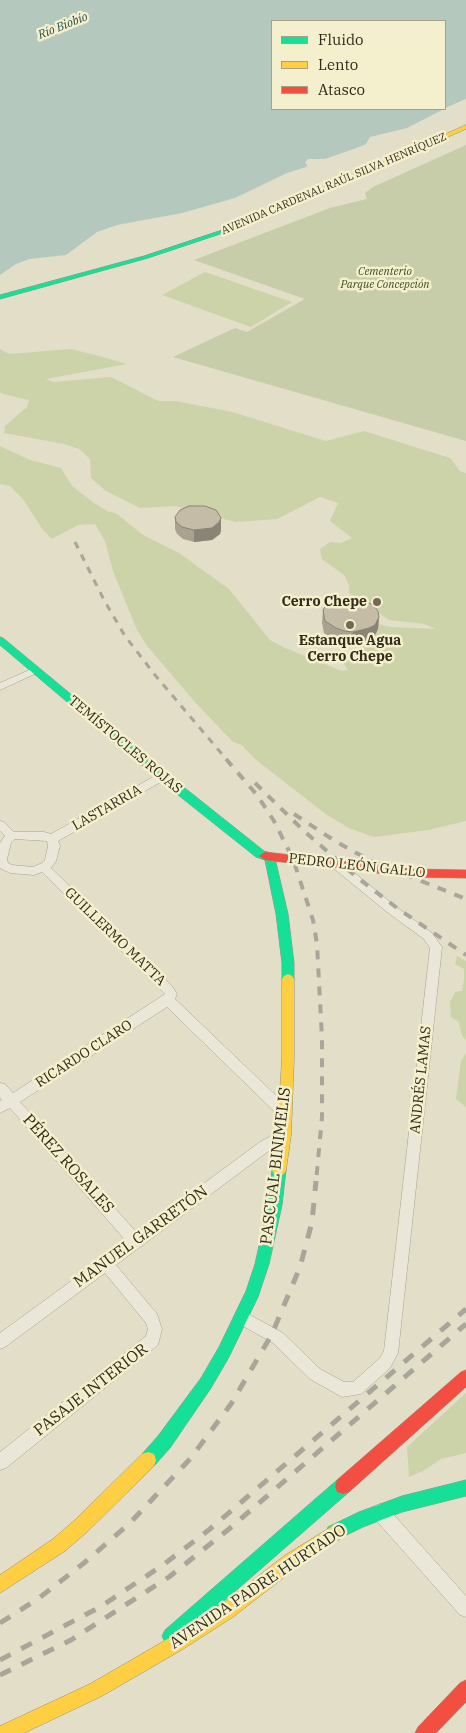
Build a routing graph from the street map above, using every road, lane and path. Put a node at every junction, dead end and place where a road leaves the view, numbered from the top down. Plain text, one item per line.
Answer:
1 (466, 127) edge
2 (466, 134) edge
3 (0, 296) edge
4 (0, 303) edge
5 (0, 640) edge
6 (36, 670) junction
7 (0, 687) edge
8 (162, 776) junction
9 (0, 825) edge
10 (12, 836) junction
11 (52, 839) junction
12 (251, 848) joint
13 (270, 857) junction
14 (336, 864) junction
15 (1, 866) edge
16 (44, 868) junction
17 (466, 874) edge
18 (168, 1000) junction
19 (0, 1088) edge
20 (6, 1105) edge
21 (286, 1113) junction
22 (284, 1135) junction
23 (135, 1241) junction
24 (105, 1263) junction
25 (241, 1317) junction
26 (0, 1342) edge
27 (466, 1377) edge
28 (0, 1462) edge
29 (466, 1488) edge
30 (380, 1512) junction
31 (0, 1585) edge
32 (466, 1609) edge
33 (131, 1671) junction
34 (466, 1689) edge
35 (4, 1733) edge
36 (424, 1733) edge

1 - 3 main road, AVENIDA CARDENAL RAÚL SILVA HENRÍQUEZ
2 - 4 main road, AVENIDA CARDENAL RAÚL SILVA HENRÍQUEZ
5 - 6 main road, TEMÍSTOCLES ROJAS
6 - 7 street
6 - 8 main road, TEMÍSTOCLES ROJAS
8 - 11 street, LASTARRIA
8 - 12 main road, TEMÍSTOCLES ROJAS
9 - 10 street
10 - 11 street
10 - 15 street
11 - 16 street
12 - 13 main road, PEDRO LEÓN GALLO
13 - 14 main road, PEDRO LEÓN GALLO
13 - 21 main road, PASCUAL BINIMELIS
14 - 17 main road, PEDRO LEÓN GALLO
14 - 25 street, ANDRÉS LAMAS
15 - 16 street
16 - 18 street, GUILLERMO MATTA
18 - 20 street, RICARDO CLARO
18 - 21 street, GUILLERMO MATTA
19 - 20 street, PÉREZ ROSALES
20 - 23 street, PÉREZ ROSALES
21 - 22 main road, PASCUAL BINIMELIS
22 - 23 street, MANUEL GARRETÓN
22 - 25 main road, PASCUAL BINIMELIS
23 - 24 street, MANUEL GARRETÓN
24 - 26 street, MANUEL GARRETÓN
24 - 28 street, PASAJE INTERIOR
25 - 31 main road, PASCUAL BINIMELIS
27 - 33 main road
29 - 30 main road, AVENIDA PADRE HURTADO
30 - 32 street
30 - 33 main road, AVENIDA PADRE HURTADO
33 - 35 main road, AVENIDA PADRE HURTADO
34 - 36 main road

